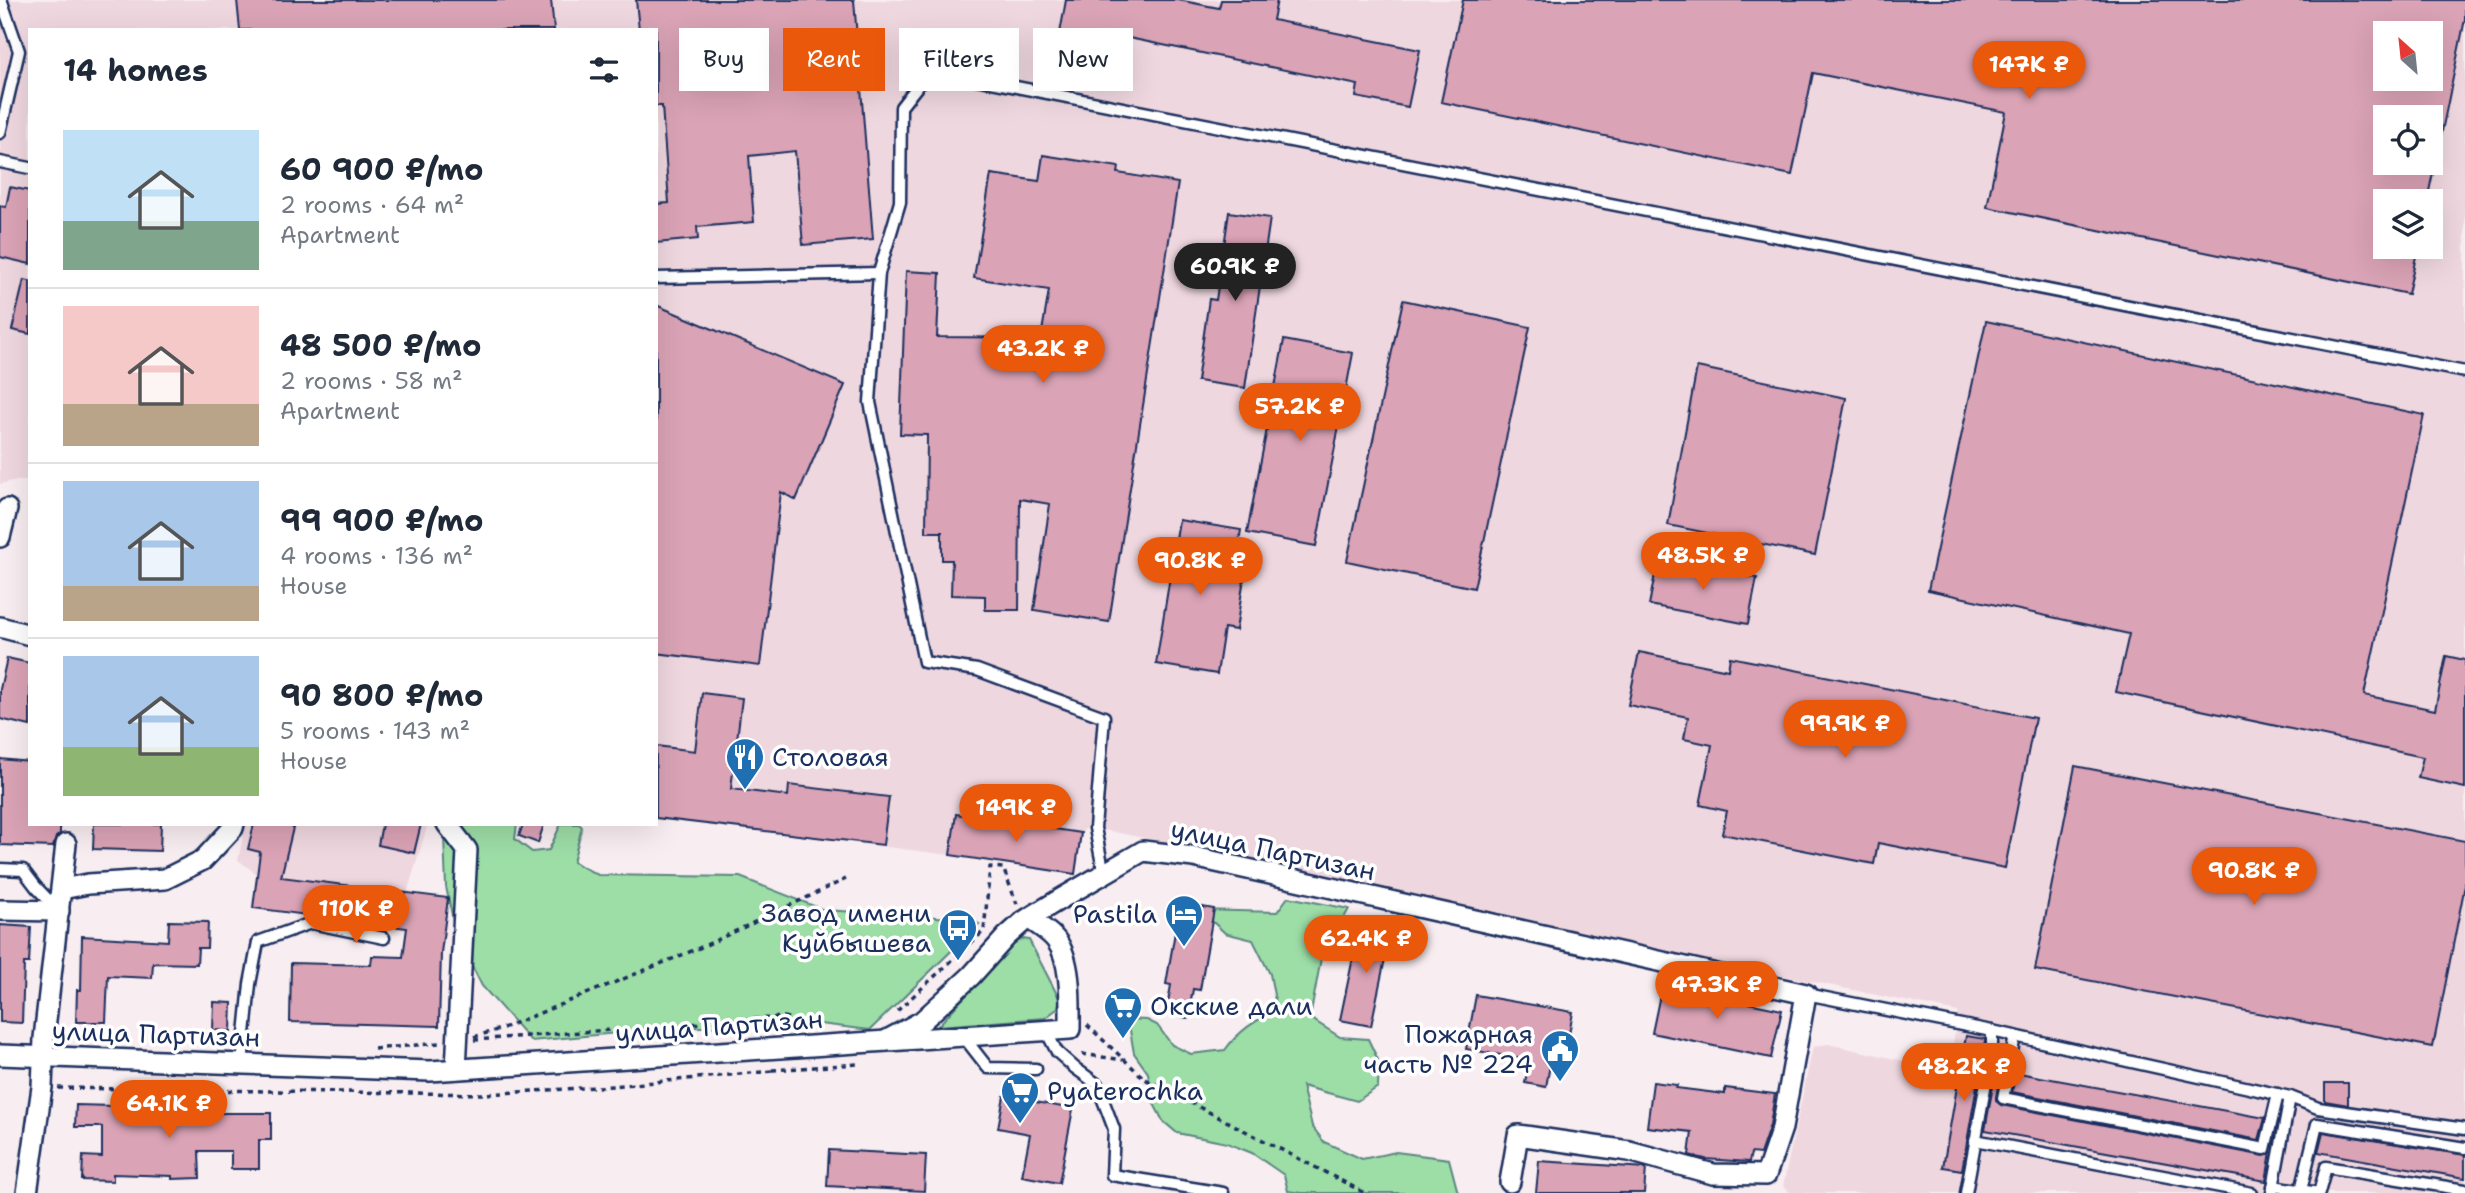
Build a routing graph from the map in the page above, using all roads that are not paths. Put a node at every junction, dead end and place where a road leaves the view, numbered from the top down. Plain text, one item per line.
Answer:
1 (0, 1) edge
2 (0, 133) edge
3 (0, 162) edge
4 (28, 168) edge
5 (879, 273) junction
6 (658, 278) edge
7 (2465, 372) edge
8 (7, 509) dead end
9 (0, 537) edge
10 (0, 627) edge
11 (28, 634) edge
12 (234, 826) edge
13 (449, 826) edge
14 (66, 844) dead end
15 (0, 869) edge
16 (1104, 874) junction
17 (62, 889) junction
18 (0, 910) edge
19 (60, 911) junction
20 (1027, 919) junction
21 (384, 938) dead end
22 (1806, 994) junction
23 (1046, 1030) junction
24 (1992, 1031) junction
25 (962, 1036) junction
26 (2015, 1036) junction
27 (885, 1041) junction
28 (0, 1055) edge
29 (43, 1056) junction
30 (242, 1064) junction
31 (456, 1069) junction
32 (1036, 1069) dead end
33 (2278, 1094) junction
34 (2290, 1097) junction
35 (2465, 1129) edge
36 (1975, 1140) junction
37 (2465, 1148) edge
38 (1510, 1182) dead end
39 (2273, 1189) edge
40 (2301, 1190) junction
41 (2465, 1190) edge
42 (27, 1193) edge
43 (1223, 1193) edge
44 (1966, 1193) edge
45 (2252, 1193) edge

1 - 2 lane
3 - 4 lane
5 - 6 lane
5 - 7 lane
5 - 16 lane
8 - 9 street
10 - 11 street
12 - 17 street
13 - 31 street
14 - 17 street
15 - 19 lane
16 - 20 street, улица Партизан
16 - 22 street, улица Партизан
17 - 19 street
18 - 19 street
19 - 29 street
20 - 23 street, улица Партизан
20 - 27 street
21 - 30 lane
22 - 24 lane
22 - 38 street
23 - 25 street, улица Партизан
23 - 43 lane
24 - 26 lane
24 - 36 lane
25 - 27 street, улица Партизан
25 - 32 lane
26 - 33 lane
26 - 33 lane
27 - 31 street, улица Партизан
28 - 29 street, улица Партизан
29 - 30 street, улица Партизан
29 - 42 street
30 - 31 street, улица Партизан
33 - 34 lane
34 - 35 lane
34 - 39 lane
36 - 44 lane
36 - 45 lane
37 - 40 lane
39 - 40 lane
40 - 41 lane

